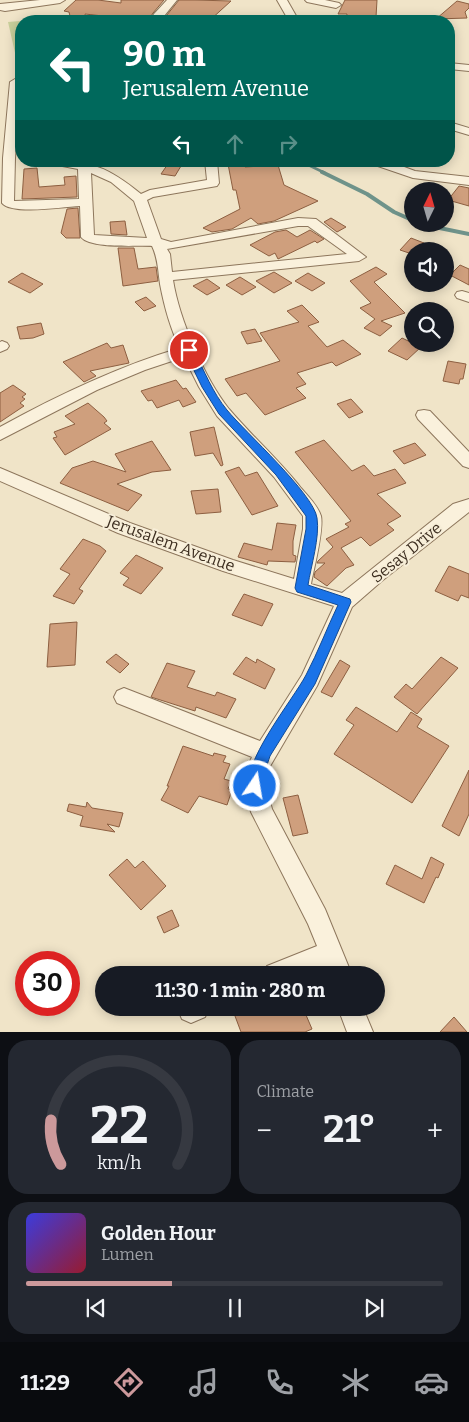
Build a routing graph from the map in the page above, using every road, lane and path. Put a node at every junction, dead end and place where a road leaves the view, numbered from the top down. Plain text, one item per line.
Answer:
1 (60, 0) edge
2 (172, 0) edge
3 (282, 0) edge
4 (310, 0) edge
5 (336, 5) dead end
6 (0, 7) edge
7 (158, 15) edge
8 (291, 15) edge
9 (455, 67) edge
10 (469, 68) edge
11 (15, 82) edge
12 (0, 83) edge
13 (15, 111) edge
14 (455, 127) edge
15 (469, 132) edge
16 (10, 159) edge
17 (73, 167) edge
18 (82, 167) edge
19 (211, 167) edge
20 (393, 167) edge
21 (469, 181) edge
22 (140, 200) junction
23 (86, 202) junction
24 (157, 242) junction
25 (166, 277) junction
26 (189, 350) junction
27 (424, 415) dead end
28 (0, 434) edge
29 (469, 462) edge
30 (0, 474) edge
31 (469, 505) edge
32 (302, 588) junction
33 (345, 602) junction
34 (124, 697) dead end
35 (265, 752) junction
36 (332, 952) junction
37 (298, 966) edge
38 (337, 966) edge
39 (354, 1016) edge
40 (360, 1032) edge

1 - 6 street
2 - 7 street
3 - 8 street
4 - 5 street
9 - 10 street
11 - 12 street
13 - 16 street
14 - 15 street
16 - 23 street
17 - 23 street
18 - 22 street
19 - 22 street
20 - 21 street
22 - 24 street
23 - 24 street
24 - 25 street
24 - 25 street
25 - 26 street
26 - 28 street
26 - 32 street
27 - 29 street
30 - 32 street, Jerusalem Avenue
31 - 33 street, Sesay Drive
32 - 33 street, Jerusalem Avenue
33 - 35 street
34 - 35 street
35 - 36 street
36 - 37 street
36 - 38 street
39 - 40 street

